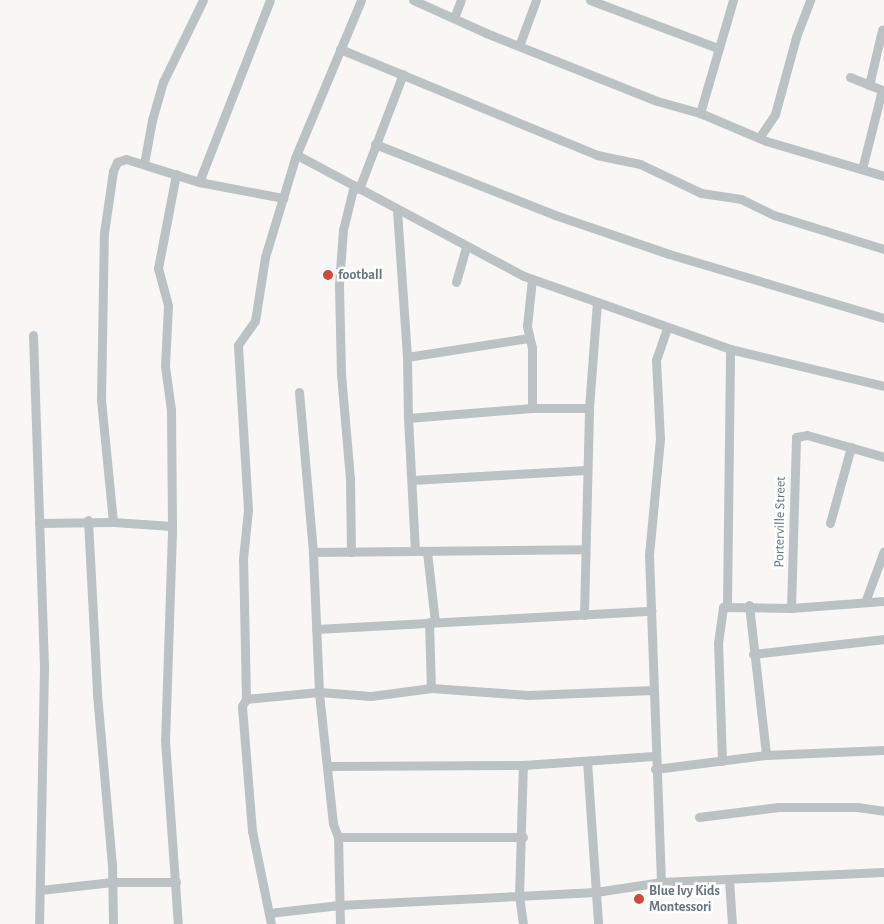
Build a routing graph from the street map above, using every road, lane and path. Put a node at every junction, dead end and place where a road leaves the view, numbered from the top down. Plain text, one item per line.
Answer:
1 (203, 0) edge
2 (270, 0) edge
3 (361, 0) edge
4 (413, 0) edge
5 (461, 0) edge
6 (536, 0) edge
7 (590, 0) edge
8 (733, 0) edge
9 (810, 0) edge
10 (454, 18) junction
11 (882, 30) dead end
12 (519, 46) junction
13 (718, 48) junction
14 (340, 49) junction
15 (403, 74) junction
16 (850, 77) dead end
17 (869, 85) junction
18 (883, 91) edge
19 (700, 113) junction
20 (759, 138) junction
21 (375, 144) junction
22 (297, 155) junction
23 (144, 164) junction
24 (862, 169) junction
25 (176, 174) junction
26 (884, 176) edge
27 (199, 182) junction
28 (356, 187) junction
29 (283, 198) junction
30 (397, 210) junction
31 (466, 246) junction
32 (884, 248) edge
33 (532, 279) junction
34 (456, 282) dead end
35 (596, 302) junction
36 (884, 318) edge
37 (667, 328) junction
38 (33, 335) dead end
39 (529, 338) junction
40 (730, 348) junction
41 (408, 357) junction
42 (884, 386) edge
43 (299, 392) dead end
44 (532, 408) junction
45 (589, 408) junction
46 (408, 418) junction
47 (851, 447) junction
48 (884, 456) edge
49 (586, 470) junction
50 (412, 480) junction
51 (88, 520) junction
52 (113, 522) junction
53 (830, 522) dead end
54 (39, 523) junction
55 (172, 526) junction
56 (585, 549) junction
57 (415, 551) junction
58 (884, 551) edge
59 (313, 552) junction
60 (351, 552) junction
61 (427, 552) junction
62 (884, 601) edge
63 (865, 602) junction
64 (727, 604) junction
65 (749, 605) junction
66 (791, 608) junction
67 (652, 611) junction
68 (584, 615) junction
69 (432, 622) junction
70 (316, 629) junction
71 (884, 639) edge
72 (753, 654) junction
73 (431, 688) junction
74 (653, 690) junction
75 (319, 692) junction
76 (246, 699) junction
77 (884, 750) edge
78 (766, 754) junction
79 (654, 756) junction
80 (587, 761) junction
81 (722, 761) junction
82 (327, 766) junction
83 (523, 766) junction
84 (655, 769) junction
85 (884, 811) edge
86 (699, 817) dead end
87 (338, 837) junction
88 (523, 838) junction
89 (884, 872) edge
90 (729, 880) junction
91 (113, 882) junction
92 (176, 882) junction
93 (661, 882) junction
94 (40, 890) junction
95 (596, 892) junction
96 (519, 897) junction
97 (340, 905) junction
98 (269, 914) junction
99 (39, 924) edge
100 (113, 924) edge
101 (178, 924) edge
102 (271, 924) edge
103 (340, 924) edge
104 (523, 924) edge
105 (598, 924) edge
106 (732, 924) edge

1 - 23 street
2 - 27 street
3 - 14 street
4 - 10 street
5 - 10 street
6 - 12 street
7 - 13 street
8 - 13 street
9 - 20 street
10 - 12 street
11 - 17 street
12 - 19 street
13 - 19 street
14 - 15 street
14 - 22 street
15 - 21 street
15 - 32 street
16 - 17 street
17 - 18 street
18 - 24 street
19 - 20 street
20 - 24 street
21 - 28 street
21 - 36 street
22 - 28 street
22 - 29 street
23 - 25 street
23 - 52 street
24 - 26 street
25 - 27 street
25 - 55 street
27 - 29 street
28 - 30 street
28 - 60 street
29 - 76 street
30 - 31 street
30 - 41 street
31 - 33 street
31 - 34 street
33 - 35 street
33 - 39 street
35 - 37 street
35 - 45 street
37 - 40 street
37 - 67 street
38 - 54 street
39 - 41 street
39 - 44 street
40 - 42 street
40 - 64 street
41 - 46 street
43 - 59 street
44 - 45 street
44 - 46 street
45 - 49 street
46 - 50 street
47 - 48 street
47 - 53 street
47 - 66 street, Porterville Street
49 - 50 street
49 - 56 street
50 - 57 street
51 - 52 street
51 - 54 street
51 - 91 street
52 - 55 street
54 - 94 street
55 - 92 street
56 - 61 street
56 - 68 street
57 - 60 street
57 - 61 street
58 - 63 street
59 - 60 street
59 - 70 street
61 - 69 street
62 - 63 street
63 - 66 street
64 - 65 street
64 - 81 street
65 - 66 street
65 - 72 street
67 - 68 street
67 - 74 street
68 - 69 street
69 - 70 street
69 - 73 street
70 - 75 street
71 - 72 street
72 - 78 street
73 - 74 street
73 - 75 street
74 - 79 street
75 - 76 street
75 - 82 street
76 - 98 street
77 - 78 street
78 - 81 street
79 - 80 street
79 - 84 street
80 - 83 street
80 - 95 street
81 - 84 street
82 - 83 street
82 - 87 street
83 - 88 street
84 - 93 street
85 - 86 street
87 - 88 street
87 - 97 street
88 - 96 street
89 - 90 street
90 - 93 street
90 - 106 street
91 - 92 street
91 - 94 street
91 - 100 street
92 - 101 street
93 - 95 street
94 - 99 street
95 - 96 street
95 - 105 street
96 - 97 street
96 - 104 street
97 - 98 street
97 - 103 street
98 - 102 street

